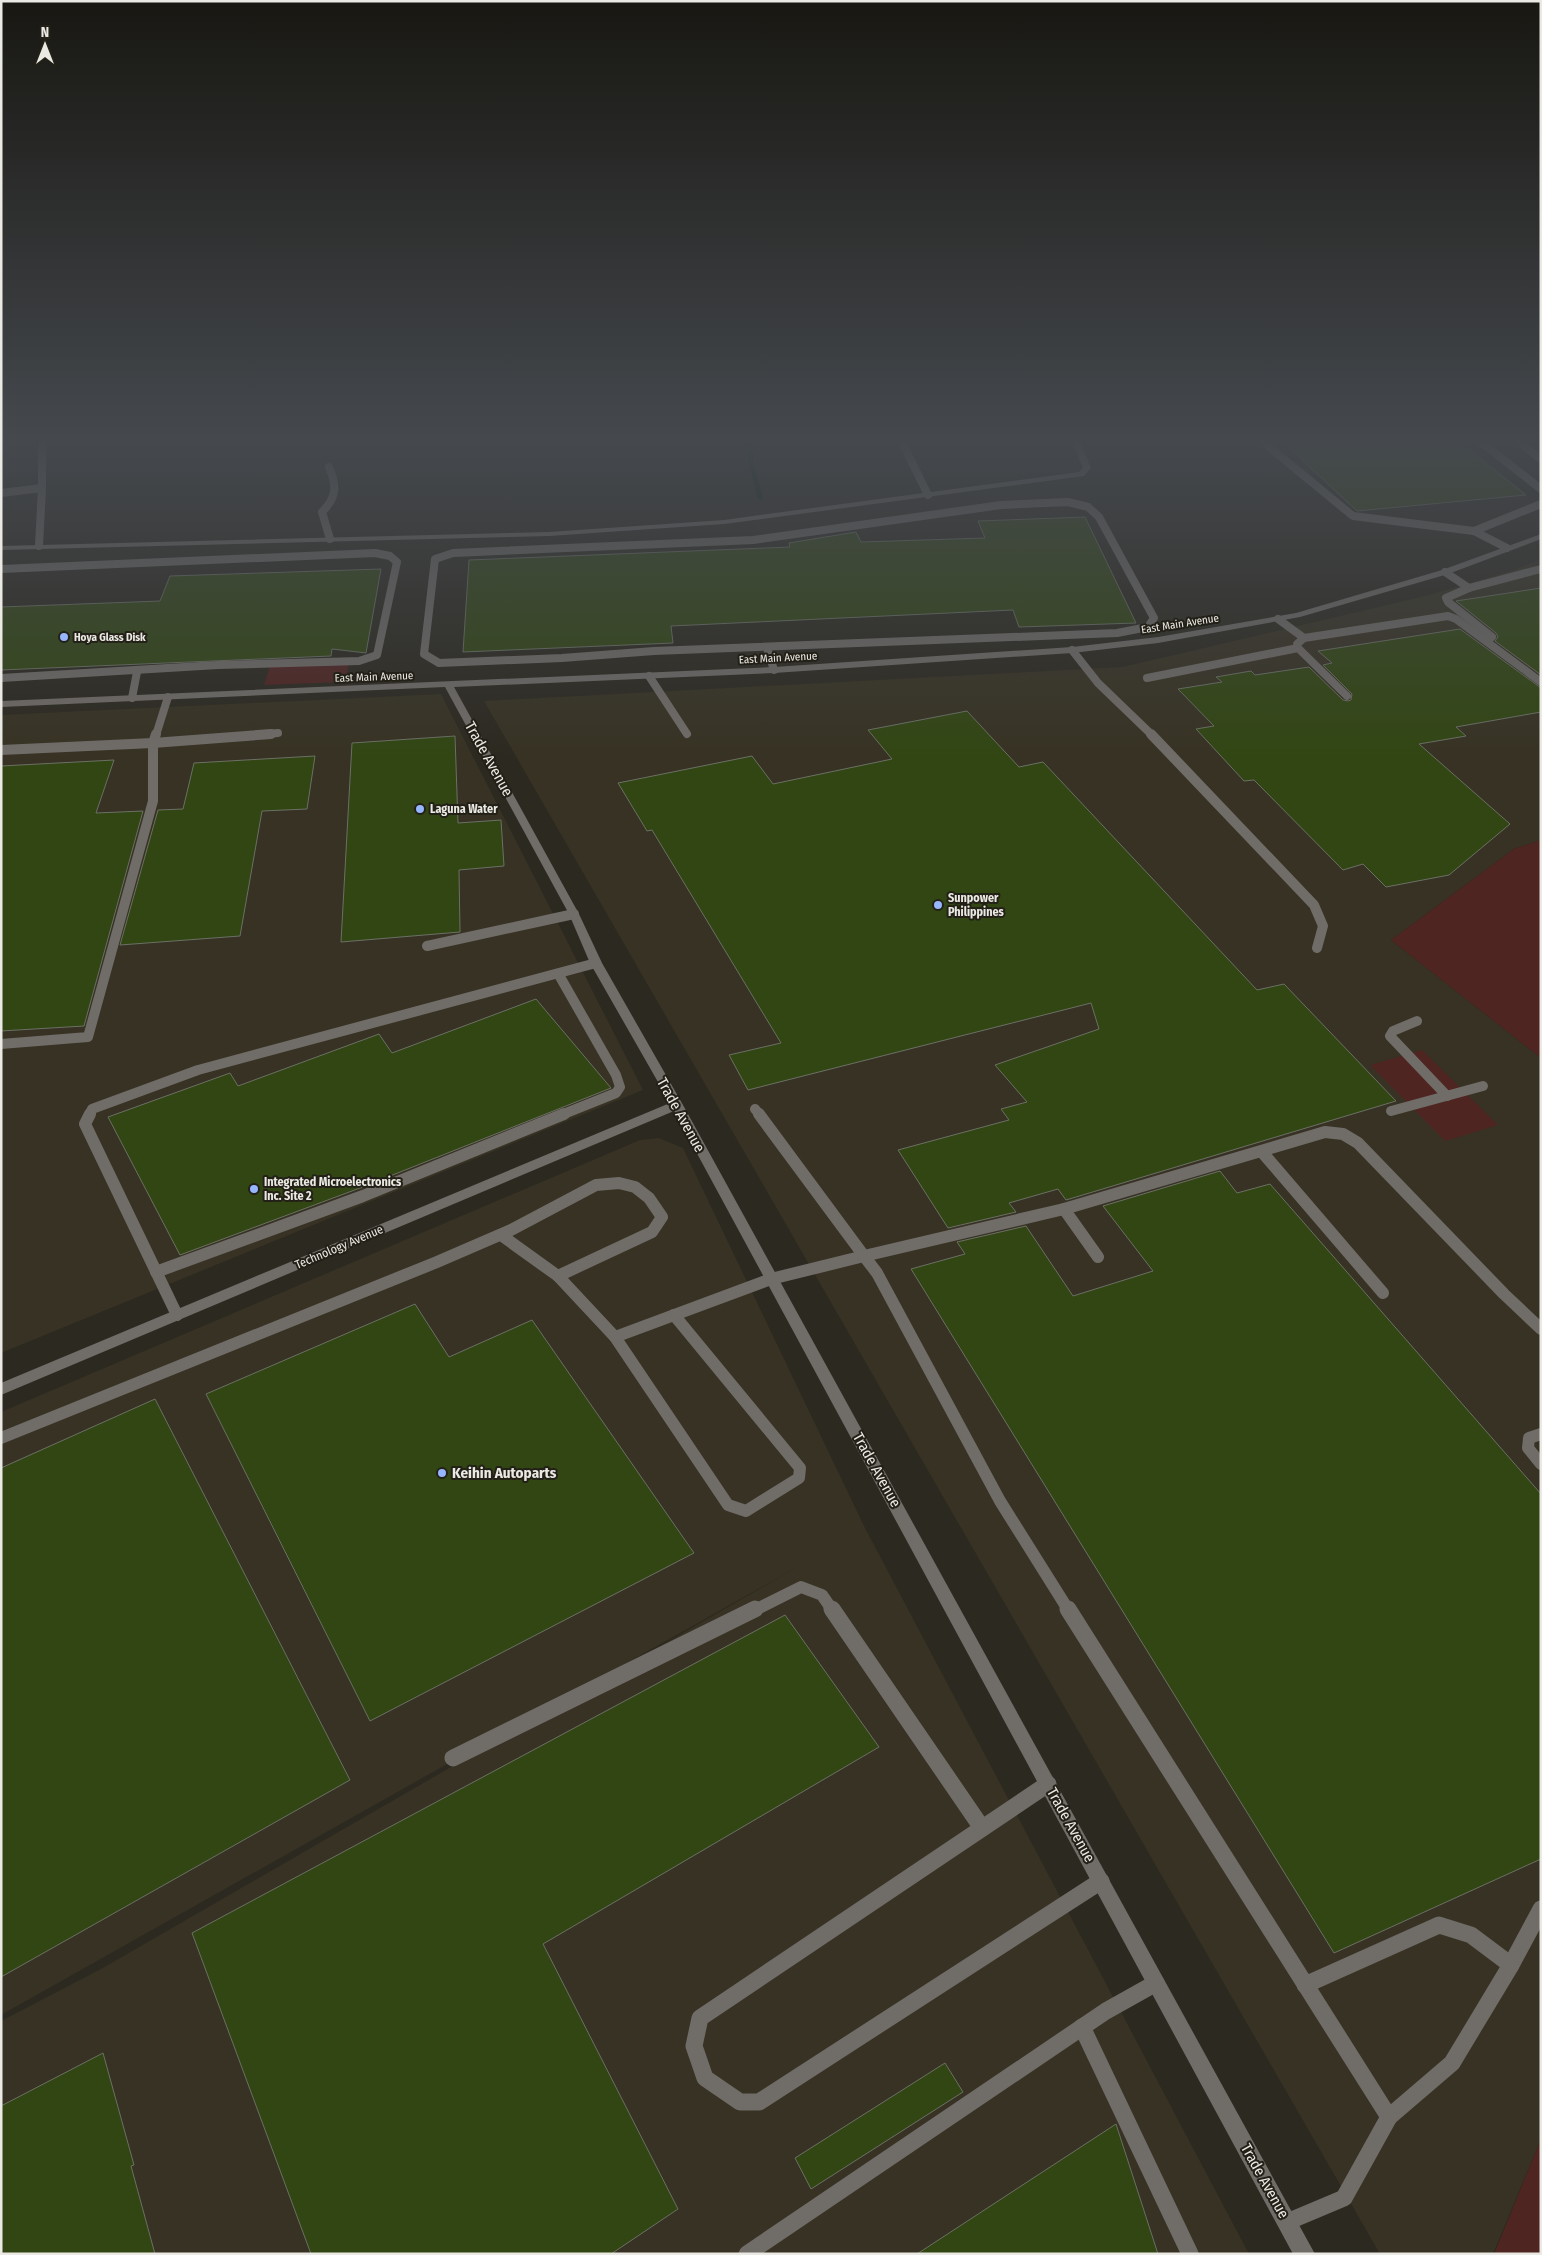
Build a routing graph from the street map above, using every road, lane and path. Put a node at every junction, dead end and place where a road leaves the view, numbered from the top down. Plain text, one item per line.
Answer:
1 (16, 547) edge
2 (572, 547) edge
3 (1115, 547) edge
4 (1, 548) edge
5 (1506, 548) edge
6 (1, 569) edge
7 (1541, 569) edge
8 (1445, 572) junction
9 (1469, 588) junction
10 (1278, 619) junction
11 (1304, 638) junction
12 (767, 648) junction
13 (1298, 648) junction
14 (1072, 650) junction
15 (774, 670) junction
16 (137, 672) junction
17 (1541, 675) edge
18 (649, 676) junction
19 (1, 678) edge
20 (1147, 678) dead end
21 (1541, 682) edge
22 (449, 686) junction
23 (1347, 696) dead end
24 (168, 697) junction
25 (132, 698) junction
26 (1, 704) edge
27 (278, 733) dead end
28 (687, 734) dead end
29 (153, 743) junction
30 (1, 750) edge
31 (574, 914) junction
32 (427, 946) dead end
33 (1317, 948) dead end
34 (596, 963) junction
35 (559, 975) junction
36 (1417, 1021) dead end
37 (1, 1044) edge
38 (1483, 1086) dead end
39 (1448, 1096) junction
40 (677, 1105) junction
41 (755, 1109) dead end
42 (1391, 1111) dead end
43 (1262, 1152) junction
44 (1064, 1209) junction
45 (500, 1235) junction
46 (864, 1256) junction
47 (1098, 1257) dead end
48 (156, 1272) junction
49 (558, 1276) junction
50 (771, 1278) junction
51 (1383, 1293) dead end
52 (674, 1314) junction
53 (177, 1315) junction
54 (1541, 1328) edge
55 (615, 1337) junction
56 (1, 1389) edge
57 (1541, 1434) edge
58 (1, 1438) edge
59 (1541, 1464) edge
60 (453, 1758) dead end
61 (1048, 1784) junction
62 (982, 1828) junction
63 (1101, 1881) junction
64 (1541, 1909) edge
65 (1511, 1965) junction
66 (1156, 1983) junction
67 (1305, 1986) junction
68 (1082, 2028) junction
69 (1389, 2117) junction
70 (1287, 2222) junction
71 (747, 2254) edge
72 (1190, 2254) edge
73 (1305, 2254) edge

1 - 4 street
2 - 12 lane
3 - 12 lane
5 - 8 street, East Main Avenue
6 - 16 lane
7 - 9 lane
8 - 9 lane
8 - 10 street, East Main Avenue
9 - 17 lane
10 - 11 lane
10 - 14 street, East Main Avenue
11 - 13 lane
11 - 21 lane
12 - 15 lane
13 - 20 lane
13 - 23 lane
14 - 15 street, East Main Avenue
14 - 33 lane
15 - 18 street, East Main Avenue
16 - 19 lane
16 - 25 lane
18 - 22 street, East Main Avenue
18 - 28 lane
22 - 24 street, East Main Avenue
22 - 31 street, Trade Avenue
24 - 25 street, East Main Avenue
24 - 29 lane
25 - 26 street, East Main Avenue
27 - 29 lane
29 - 30 lane
29 - 37 lane
31 - 32 lane
31 - 34 street, Trade Avenue
34 - 35 lane
34 - 40 street, Trade Avenue
35 - 48 lane
35 - 48 lane
36 - 39 lane
38 - 39 lane
39 - 42 lane
40 - 50 street, Trade Avenue
40 - 53 street, Technology Avenue
41 - 46 lane
43 - 44 lane
43 - 51 lane
43 - 54 lane
44 - 46 lane
44 - 47 lane
45 - 49 lane
45 - 49 lane
45 - 58 lane
46 - 50 lane
46 - 67 lane
48 - 53 lane
49 - 55 lane
50 - 52 lane
50 - 61 street, Trade Avenue
52 - 55 lane
52 - 55 lane
53 - 56 street, Technology Avenue
57 - 59 lane
60 - 62 lane
61 - 62 lane
61 - 63 street, Trade Avenue
62 - 63 lane
63 - 66 street, Trade Avenue
64 - 65 lane
65 - 67 lane
65 - 69 lane
66 - 68 lane
66 - 70 street, Trade Avenue
67 - 69 lane
68 - 71 lane
68 - 72 lane
69 - 70 lane
70 - 73 street, Trade Avenue

